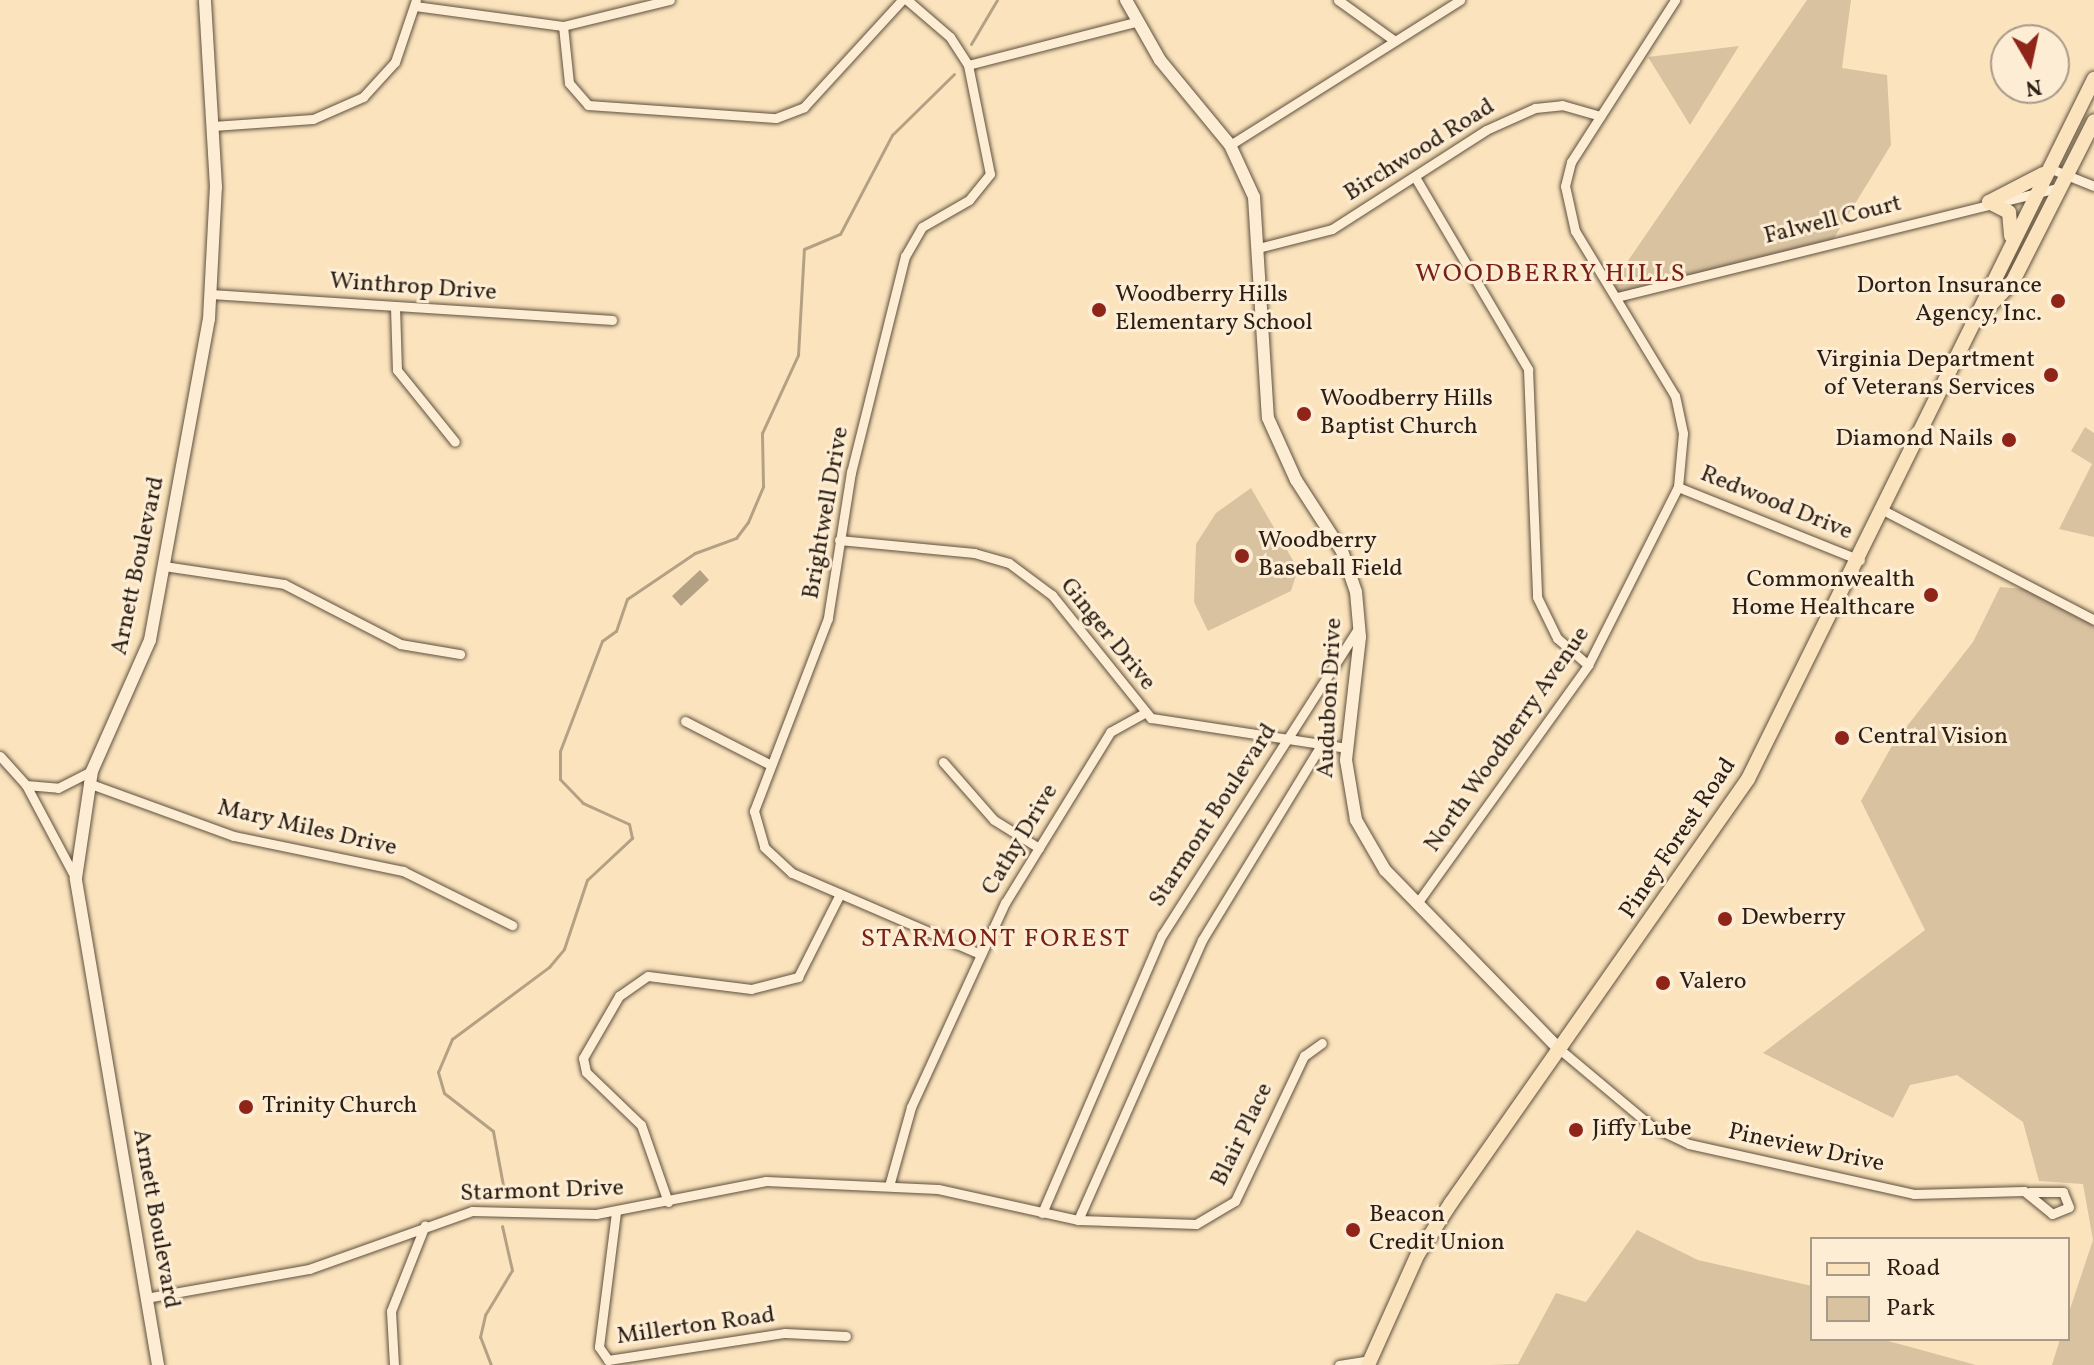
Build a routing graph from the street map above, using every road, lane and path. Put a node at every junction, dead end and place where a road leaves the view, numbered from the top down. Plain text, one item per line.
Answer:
1 (205, 0) edge
2 (670, 0) edge
3 (904, 0) edge
4 (1126, 0) edge
5 (1338, 0) edge
6 (1460, 0) edge
7 (1675, 0) edge
8 (415, 3) edge
9 (1136, 22) junction
10 (563, 26) junction
11 (1392, 39) junction
12 (968, 65) junction
13 (2094, 79) edge
14 (1600, 116) junction
15 (2094, 121) edge
16 (213, 126) junction
17 (1230, 145) junction
18 (2049, 168) junction
19 (1415, 177) junction
20 (2063, 182) junction
21 (2094, 186) edge
22 (2029, 197) junction
23 (1989, 202) junction
24 (2010, 246) junction
25 (1262, 247) junction
26 (2013, 281) junction
27 (211, 294) junction
28 (1617, 297) junction
29 (395, 307) junction
30 (1984, 312) junction
31 (612, 320) dead end
32 (455, 442) dead end
33 (1678, 487) junction
34 (1885, 511) junction
35 (839, 540) junction
36 (1860, 560) junction
37 (164, 566) junction
38 (2094, 620) edge
39 (1360, 625) junction
40 (460, 654) dead end
41 (1588, 665) junction
42 (1144, 713) junction
43 (685, 721) dead end
44 (1287, 740) junction
45 (1321, 745) junction
46 (1346, 748) junction
47 (0, 756) edge
48 (943, 762) dead end
49 (769, 764) junction
50 (90, 777) junction
51 (26, 785) junction
52 (1039, 848) junction
53 (76, 878) junction
54 (840, 894) junction
55 (1418, 902) junction
56 (512, 925) dead end
57 (980, 954) junction
58 (1322, 1043) dead end
59 (1557, 1047) junction
60 (889, 1186) junction
61 (2030, 1192) dead end
62 (668, 1202) junction
63 (616, 1212) junction
64 (1042, 1213) junction
65 (1078, 1220) junction
66 (425, 1225) junction
67 (146, 1298) junction
68 (846, 1336) dead end
69 (1369, 1363) edge
70 (158, 1365) edge
71 (394, 1365) edge
72 (1339, 1365) edge

1 - 16 main road, Arnett Boulevard
2 - 10 street
3 - 10 street
3 - 12 street, Brightwell Drive
4 - 9 main road, Audubon Drive
5 - 11 street
6 - 11 street
7 - 14 street, North Woodberry Avenue
8 - 10 street
8 - 16 street
9 - 12 street
9 - 17 main road, Audubon Drive
11 - 17 street
12 - 35 street, Brightwell Drive
13 - 18 main road, Piney Forest Road
14 - 19 street, Birchwood Road
14 - 28 street, North Woodberry Avenue
15 - 20 main road, Piney Forest Road
16 - 27 main road, Arnett Boulevard
17 - 25 main road, Audubon Drive
18 - 20 street
18 - 22 main road, Piney Forest Road
18 - 23 main road
19 - 25 street, Birchwood Road
19 - 41 street
20 - 21 street
20 - 22 street, Falwell Court
20 - 26 main road, Piney Forest Road
22 - 23 street, Falwell Court
22 - 24 main road, Piney Forest Road
22 - 26 main road
23 - 24 main road
23 - 28 street, Falwell Court
24 - 30 main road, Piney Forest Road
25 - 39 main road, Audubon Drive
26 - 30 main road, Piney Forest Road
27 - 29 street, Winthrop Drive
27 - 37 main road, Arnett Boulevard
28 - 33 street, North Woodberry Avenue
29 - 31 street, Winthrop Drive
29 - 32 street
30 - 34 main road, Piney Forest Road
33 - 36 street, Redwood Drive
33 - 41 street, North Woodberry Avenue
34 - 36 main road, Piney Forest Road
34 - 38 street
35 - 42 street, Ginger Drive
35 - 49 street, Brightwell Drive
36 - 59 main road, Piney Forest Road
37 - 40 street
37 - 50 main road, Arnett Boulevard
39 - 44 street, Starmont Boulevard
39 - 46 main road, Audubon Drive
41 - 55 street, North Woodberry Avenue
42 - 44 street, Ginger Drive
42 - 52 street, Cathy Drive
43 - 49 street
44 - 45 street, Ginger Drive
44 - 64 street, Starmont Boulevard
45 - 46 street, Ginger Drive
45 - 65 street
46 - 55 main road, Audubon Drive
47 - 51 street
48 - 52 street
49 - 54 street, Brightwell Drive
50 - 51 street
50 - 53 main road, Arnett Boulevard
50 - 56 street, Mary Miles Drive
51 - 53 street
52 - 57 street, Cathy Drive
53 - 67 main road, Arnett Boulevard
54 - 57 street, Brightwell Drive
54 - 62 street
55 - 59 main road, Audubon Drive
57 - 60 street, Cathy Drive
58 - 65 street, Blair Place
59 - 61 street, Pineview Drive
59 - 69 main road, Piney Forest Road
60 - 62 street, Starmont Drive
60 - 64 street, Starmont Drive
62 - 63 street, Starmont Drive
63 - 66 street, Starmont Drive
63 - 68 street, Millerton Road
64 - 65 street, Blair Place
66 - 67 street, Starmont Drive
66 - 71 street
67 - 70 main road, Arnett Boulevard
69 - 72 street

